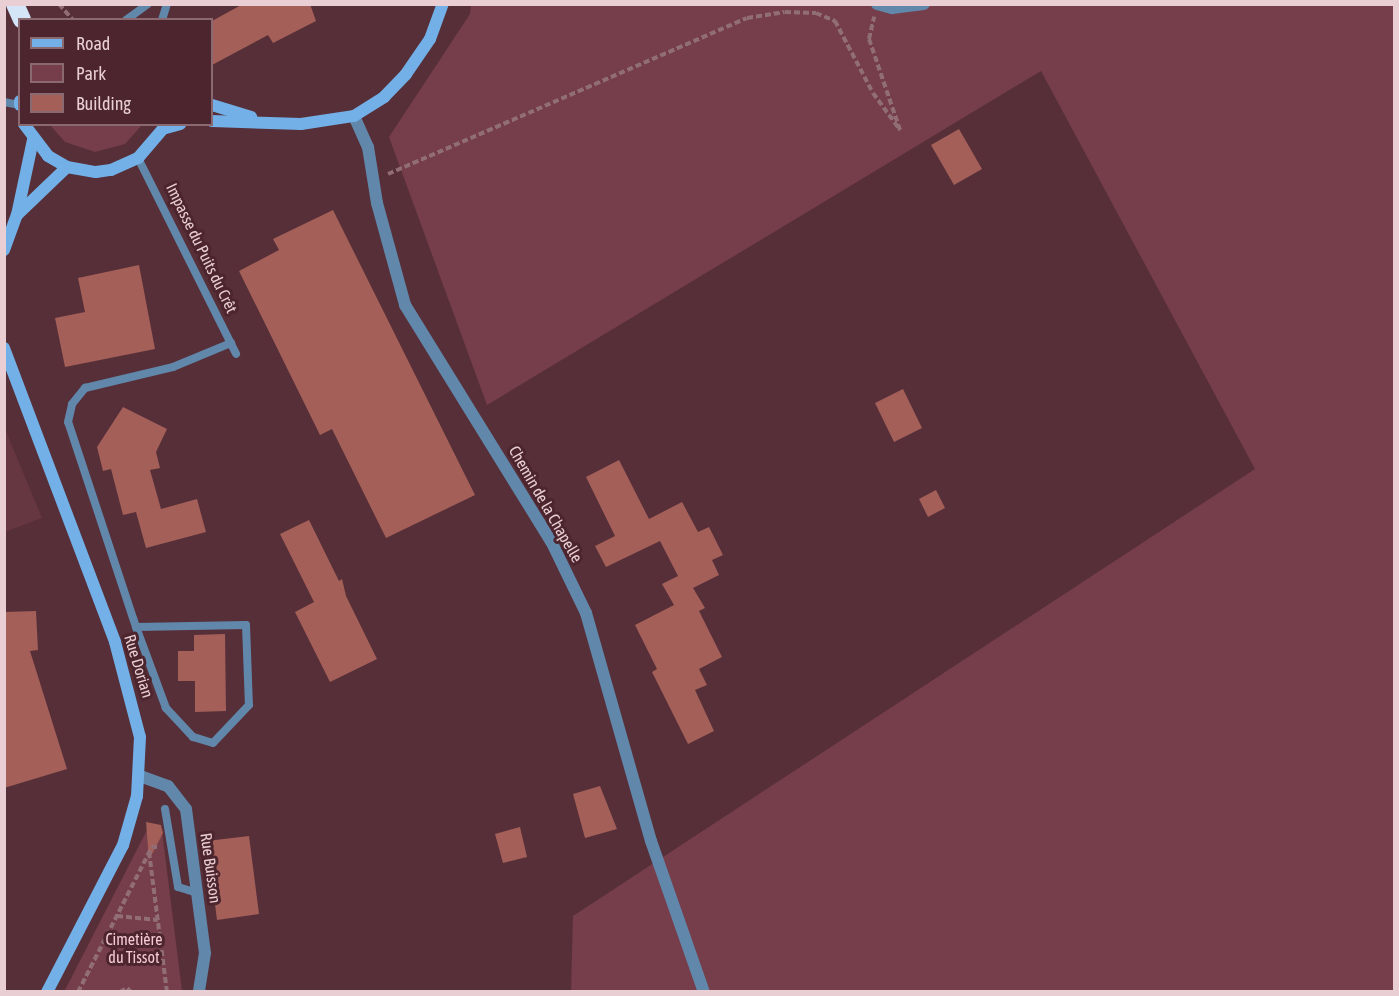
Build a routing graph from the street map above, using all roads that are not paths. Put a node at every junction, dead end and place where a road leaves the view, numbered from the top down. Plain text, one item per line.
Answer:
1 (15, 4) edge
2 (148, 4) edge
3 (443, 4) edge
4 (924, 4) edge
5 (881, 6) edge
6 (21, 18) edge
7 (129, 18) edge
8 (213, 105) edge
9 (354, 117) junction
10 (264, 120) junction
11 (213, 121) edge
12 (25, 126) edge
13 (167, 126) edge
14 (33, 140) junction
15 (138, 158) junction
16 (67, 167) junction
17 (17, 215) junction
18 (4, 250) edge
19 (231, 343) junction
20 (4, 348) edge
21 (236, 354) dead end
22 (136, 627) junction
23 (140, 776) junction
24 (165, 809) dead end
25 (198, 892) junction
26 (47, 992) edge
27 (199, 992) edge
28 (704, 992) edge

1 - 6 highway
2 - 7 lane
3 - 9 main road
4 - 5 street
8 - 10 main road
9 - 10 main road
9 - 28 street, Chemin de la Chapelle
10 - 11 main road
12 - 14 main road
13 - 15 main road
14 - 16 main road
14 - 17 main road
15 - 16 main road
15 - 19 lane, Impasse du Puits du Crêt
16 - 17 main road
17 - 18 main road
19 - 21 lane, Impasse du Puits du Crêt
19 - 22 lane
20 - 23 main road, Rue Dorian
22 - 22 lane
23 - 25 street, Rue Buisson
23 - 26 main road, Rue Dorian
24 - 25 lane
25 - 27 street, Rue Buisson

